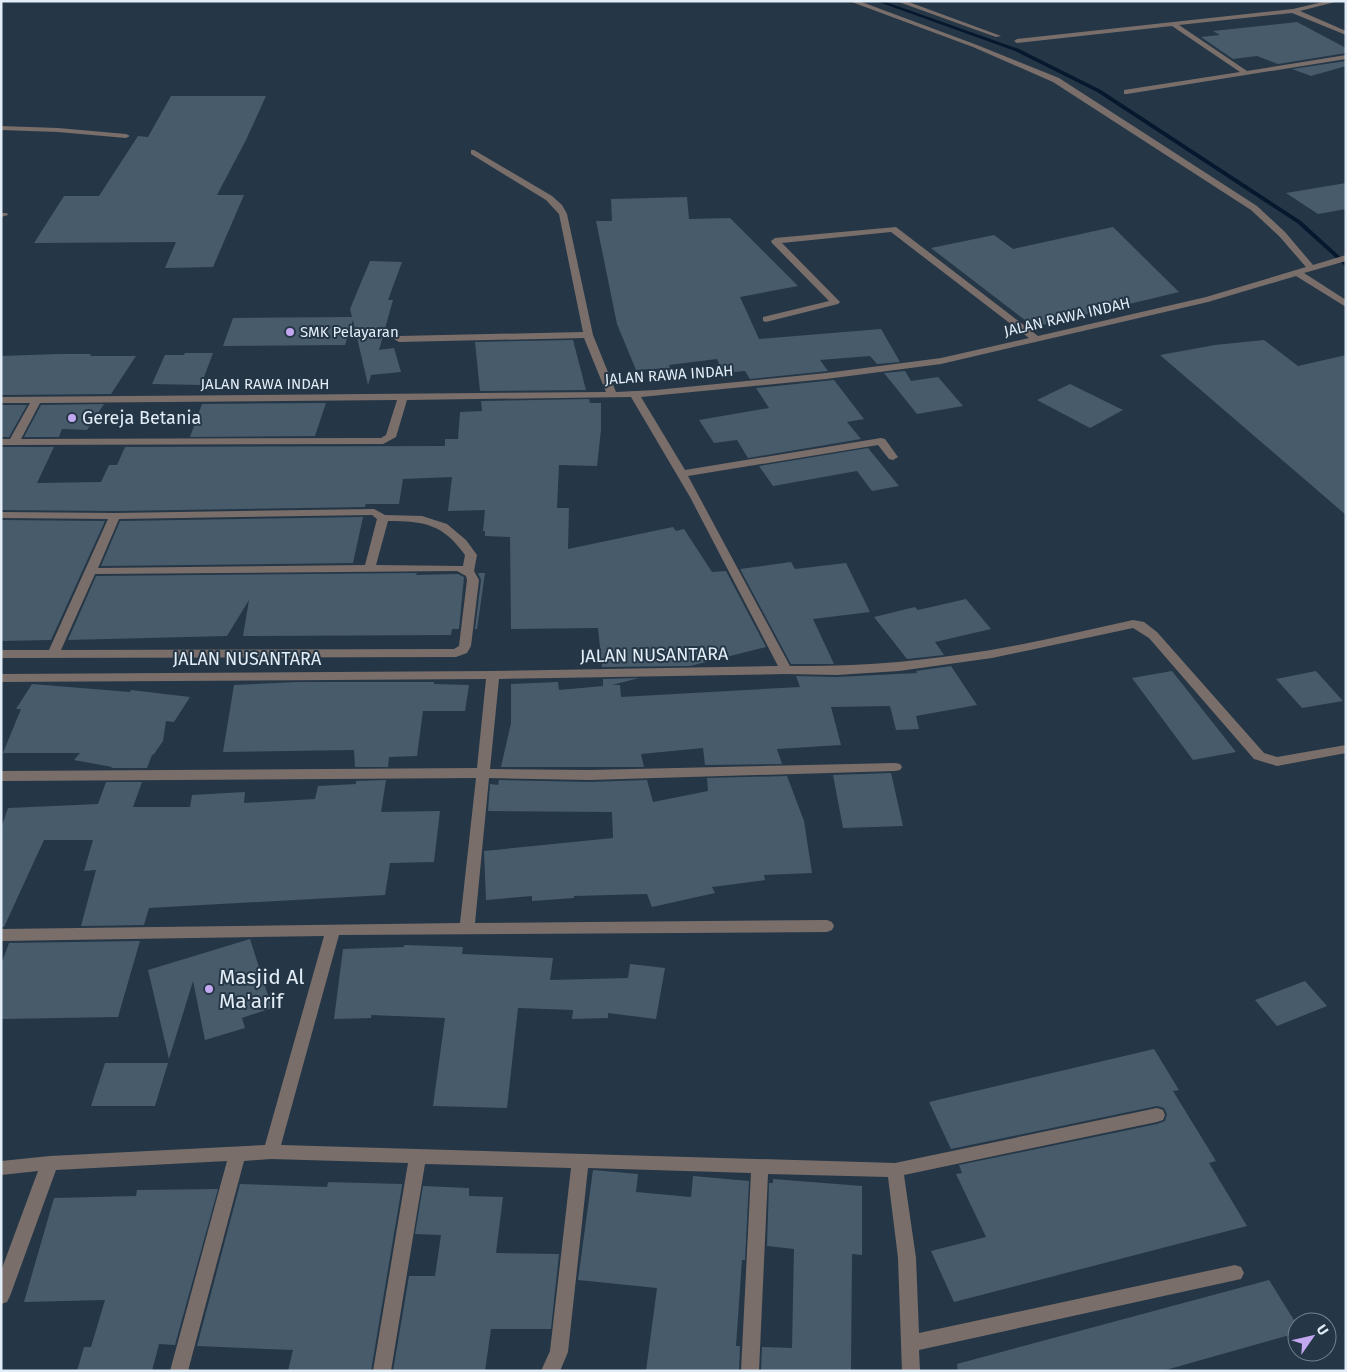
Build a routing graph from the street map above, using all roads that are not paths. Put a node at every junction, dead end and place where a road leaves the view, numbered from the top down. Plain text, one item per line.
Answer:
1 (852, 1) edge
2 (899, 1) edge
3 (1336, 1) edge
4 (877, 2) edge
5 (865, 6) junction
6 (1293, 11) junction
7 (1173, 24) junction
8 (1346, 33) edge
9 (998, 36) dead end
10 (1017, 41) dead end
11 (1346, 57) edge
12 (1246, 73) junction
13 (1127, 92) dead end
14 (1, 128) edge
15 (126, 136) dead end
16 (474, 152) dead end
17 (1346, 258) edge
18 (1312, 269) junction
19 (1299, 274) junction
20 (1346, 304) edge
21 (766, 319) dead end
22 (588, 335) junction
23 (399, 338) dead end
24 (1036, 339) junction
25 (634, 394) junction
26 (612, 395) junction
27 (403, 398) junction
28 (1, 400) edge
29 (36, 400) junction
30 (1, 442) edge
31 (14, 442) junction
32 (893, 457) dead end
33 (682, 474) junction
34 (1, 515) edge
35 (114, 516) junction
36 (383, 518) junction
37 (369, 570) junction
38 (91, 571) junction
39 (468, 572) junction
40 (1, 654) edge
41 (53, 654) junction
42 (786, 670) junction
43 (493, 675) junction
44 (1, 678) edge
45 (1346, 749) edge
46 (895, 767) dead end
47 (482, 773) junction
48 (1, 776) edge
49 (827, 926) dead end
50 (333, 930) junction
51 (467, 930) junction
52 (1, 936) edge
53 (1157, 1115) dead end
54 (271, 1152) junction
55 (237, 1154) junction
56 (418, 1155) junction
57 (580, 1161) junction
58 (50, 1164) junction
59 (1, 1168) edge
60 (760, 1168) junction
61 (896, 1170) junction
62 (1235, 1273) dead end
63 (1, 1296) edge
64 (911, 1343) junction
65 (179, 1371) edge
66 (382, 1371) edge
67 (550, 1371) edge
68 (750, 1371) edge
69 (911, 1371) edge

1 - 5 street
2 - 9 street
3 - 6 street
4 - 5 street
5 - 18 street
6 - 7 street
6 - 8 street
7 - 10 street
7 - 12 street
11 - 12 street
12 - 13 street
14 - 15 street
16 - 22 street
17 - 18 street, JALAN RAWA INDAH
18 - 19 street, JALAN RAWA INDAH
19 - 20 street
19 - 24 street, JALAN RAWA INDAH
21 - 24 street
22 - 23 street
22 - 26 street
24 - 25 street, JALAN RAWA INDAH
25 - 26 street, JALAN RAWA INDAH
25 - 33 street
26 - 27 street, JALAN RAWA INDAH
27 - 29 street, JALAN RAWA INDAH
27 - 31 street
28 - 29 street, JALAN RAWA INDAH
29 - 31 street
30 - 31 street
32 - 33 street
33 - 42 street
34 - 35 street
35 - 36 street
35 - 38 street
36 - 37 street
36 - 39 street
37 - 38 street
37 - 39 street
38 - 41 street
39 - 41 street
40 - 41 street
42 - 43 street, JALAN NUSANTARA
42 - 45 street, JALAN NUSANTARA
43 - 44 street, JALAN NUSANTARA
43 - 47 street
46 - 47 street
47 - 48 street
47 - 51 street
49 - 51 street
50 - 51 street
50 - 52 street
50 - 54 street
53 - 61 street
54 - 55 street
54 - 56 street
55 - 58 street
55 - 65 street
56 - 57 street
56 - 66 street
57 - 60 street
57 - 67 street
58 - 59 street
58 - 63 street
60 - 61 street
60 - 68 street
61 - 64 street
62 - 64 street
64 - 69 street

